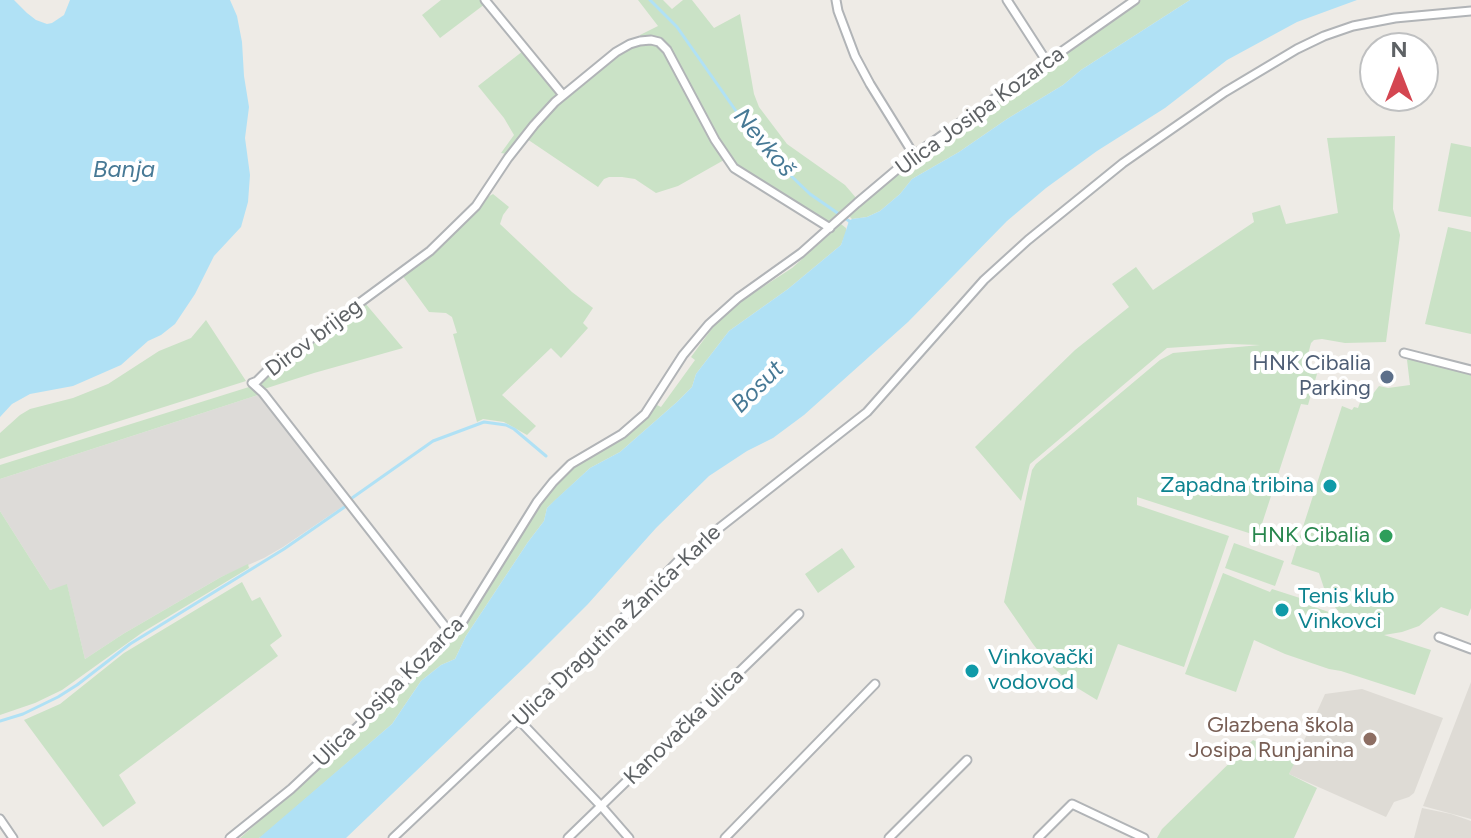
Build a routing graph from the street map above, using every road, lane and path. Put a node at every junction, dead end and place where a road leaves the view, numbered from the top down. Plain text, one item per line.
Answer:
1 (485, 0) edge
2 (836, 0) edge
3 (1007, 0) edge
4 (1135, 0) edge
5 (1471, 11) edge
6 (1047, 62) junction
7 (563, 95) junction
8 (914, 155) junction
9 (833, 225) junction
10 (1404, 353) dead end
11 (1471, 370) edge
12 (799, 614) dead end
13 (451, 634) junction
14 (1439, 637) dead end
15 (1471, 649) edge
16 (875, 684) dead end
17 (518, 719) junction
18 (967, 760) dead end
19 (602, 807) junction
20 (0, 819) edge
21 (13, 838) edge
22 (230, 838) edge
23 (393, 838) edge
24 (568, 838) edge
25 (629, 838) edge
26 (725, 838) edge
27 (889, 838) edge
28 (1038, 838) edge
29 (1144, 838) edge

1 - 7 street
2 - 8 street
3 - 6 street
4 - 6 street, Ulica Josipa Kozarca
5 - 17 street, Ulica Dragutina Žanića-Karle
6 - 8 street, Ulica Josipa Kozarca
7 - 9 street, Dirov brijeg
7 - 13 street, Dirov brijeg
8 - 9 street, Ulica Josipa Kozarca
9 - 13 street, Ulica Josipa Kozarca
10 - 11 street
12 - 19 street, Kanovačka ulica
13 - 22 street, Ulica Josipa Kozarca
14 - 15 street
16 - 26 street
17 - 19 street
17 - 23 street, Ulica Dragutina Žanića-Karle
18 - 27 street
19 - 24 street, Kanovačka ulica
19 - 25 street
20 - 21 street
28 - 29 street

